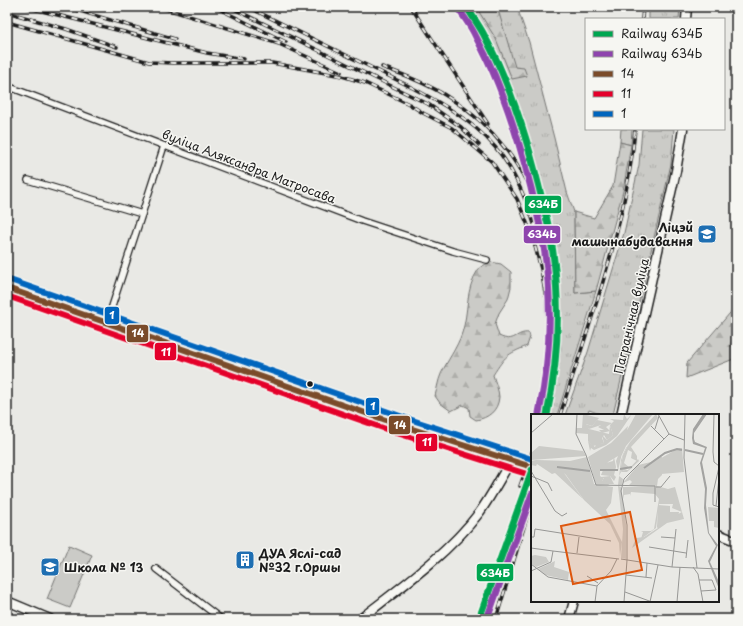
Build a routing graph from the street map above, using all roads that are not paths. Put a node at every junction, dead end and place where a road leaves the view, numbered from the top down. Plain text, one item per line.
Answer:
1 (687, 7) edge
2 (686, 18) edge
3 (7, 86) edge
4 (683, 130) edge
5 (164, 146) junction
6 (28, 180) dead end
7 (142, 214) junction
8 (487, 260) dead end
9 (7, 288) edge
10 (107, 322) junction
11 (621, 414) edge
12 (511, 461) junction
13 (525, 465) dead end
14 (719, 534) edge
15 (736, 541) edge
16 (156, 569) dead end
17 (7, 602) edge
18 (574, 602) edge
19 (50, 619) edge
20 (221, 619) edge
21 (360, 619) edge
22 (569, 619) edge

1 - 2 main road
3 - 5 street, вуліца Аляксандра Матросава
4 - 11 main road, Пагранічная вуліца
5 - 7 street
5 - 8 street, вуліца Аляксандра Матросава
6 - 7 street
7 - 10 street
9 - 10 main road
10 - 12 main road
12 - 13 main road
12 - 21 main road
14 - 15 main road
16 - 20 street
17 - 19 main road
18 - 22 main road

